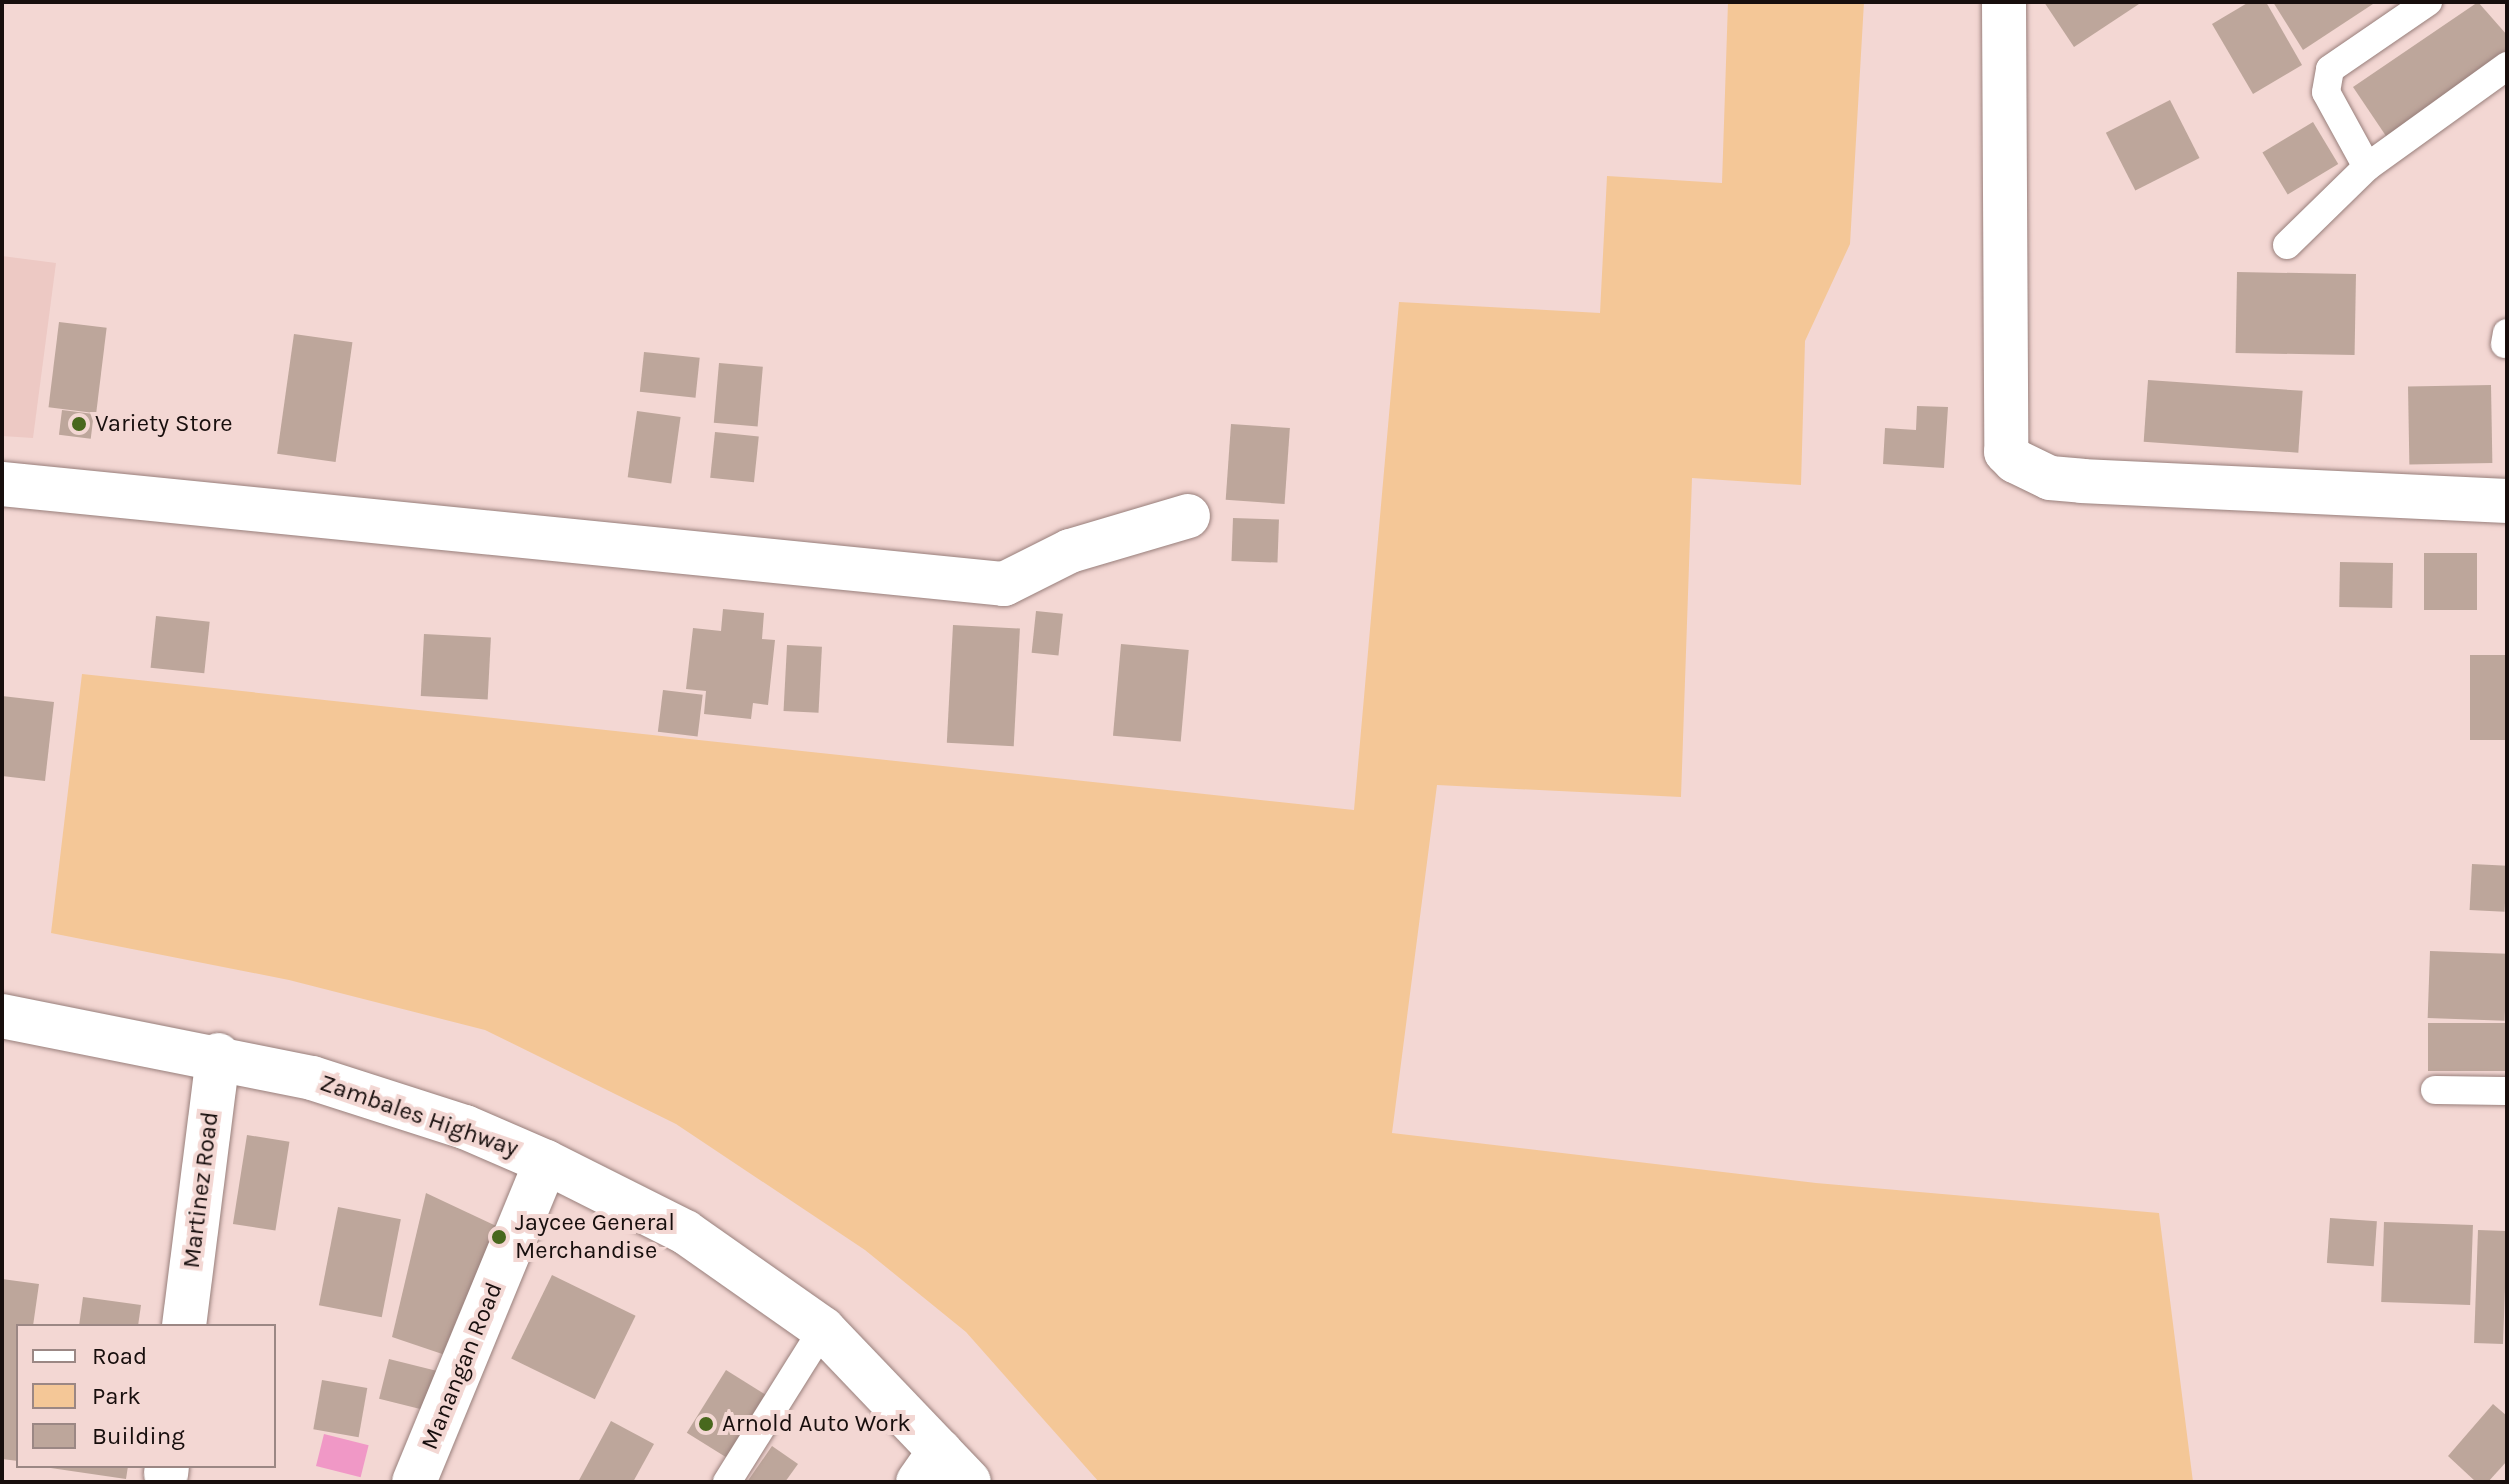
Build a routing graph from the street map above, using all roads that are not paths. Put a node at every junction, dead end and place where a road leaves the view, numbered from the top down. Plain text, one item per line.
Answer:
1 (2004, 2) edge
2 (2428, 2) edge
3 (2507, 66) edge
4 (2367, 167) junction
5 (2287, 245) dead end
6 (2, 484) edge
7 (2507, 501) edge
8 (1188, 516) dead end
9 (2, 1016) edge
10 (218, 1055) junction
11 (2435, 1090) dead end
12 (2507, 1091) edge
13 (546, 1162) junction
14 (184, 1324) edge
15 (823, 1329) junction
16 (942, 1472) edge
17 (414, 1482) edge
18 (727, 1482) edge

1 - 7 street
2 - 4 lane
3 - 4 lane
4 - 5 lane
6 - 8 street
9 - 10 street, Zambales Highway
10 - 13 street, Zambales Highway
10 - 14 street, Martinez Road
11 - 12 lane
13 - 15 street, Zambales Highway
13 - 17 street, Manangan Road
15 - 16 street, Zambales Highway
15 - 18 lane

